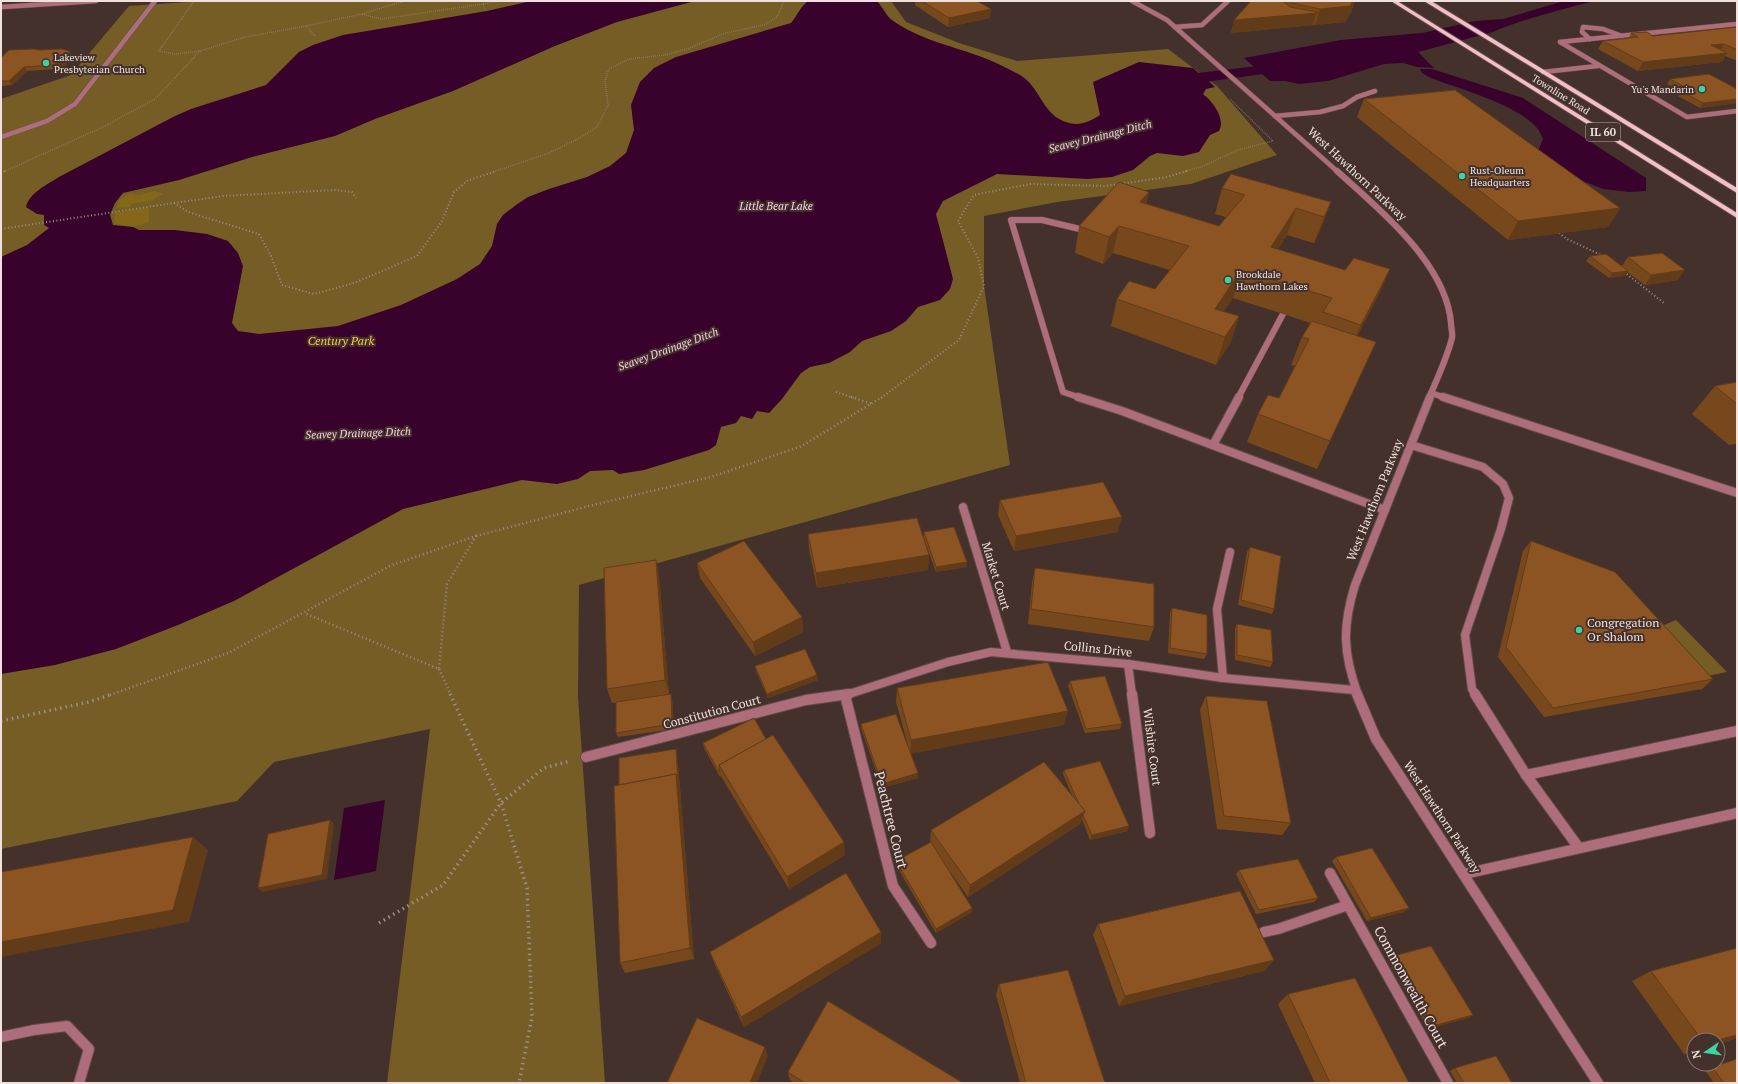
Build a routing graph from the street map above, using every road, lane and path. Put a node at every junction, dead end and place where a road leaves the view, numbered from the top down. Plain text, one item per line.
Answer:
1 (96, 1) edge
2 (155, 1) edge
3 (194, 1) edge
4 (404, 1) edge
5 (501, 1) edge
6 (784, 1) edge
7 (1132, 1) edge
8 (1228, 1) edge
9 (1394, 1) edge
10 (1427, 1) edge
11 (483, 4) junction
12 (1, 8) edge
13 (485, 10) dead end
14 (362, 14) junction
15 (1737, 24) edge
16 (306, 26) junction
17 (1176, 27) junction
18 (315, 36) dead end
19 (1623, 36) junction
20 (1590, 39) junction
21 (200, 50) junction
22 (1598, 66) junction
23 (1543, 72) junction
24 (1375, 91) dead end
25 (1737, 111) edge
26 (1275, 116) junction
27 (1, 137) edge
28 (1, 173) edge
29 (1737, 191) edge
30 (356, 198) dead end
31 (174, 203) junction
32 (1737, 216) edge
33 (1, 229) edge
34 (1084, 230) dead end
35 (1559, 233) edge
36 (1606, 258) edge
37 (1618, 267) edge
38 (1664, 303) dead end
39 (1283, 314) edge
40 (836, 392) dead end
41 (1431, 393) junction
42 (1411, 445) junction
43 (1213, 446) junction
44 (1737, 493) edge
45 (963, 507) dead end
46 (1385, 510) junction
47 (476, 536) junction
48 (1230, 552) dead end
49 (304, 613) junction
50 (1007, 652) junction
51 (1128, 664) junction
52 (439, 669) junction
53 (1223, 678) junction
54 (1354, 690) junction
55 (845, 695) junction
56 (1, 721) edge
57 (1737, 731) edge
58 (586, 757) joint
59 (1526, 775) junction
60 (500, 803) junction
61 (1737, 813) edge
62 (1150, 833) dead end
63 (1579, 848) junction
64 (1330, 873) dead end
65 (1464, 874) junction
66 (1348, 905) junction
67 (379, 923) dead end
68 (1264, 932) dead end
69 (931, 943) dead end
70 (1, 1038) edge
71 (79, 1083) edge
72 (519, 1083) edge
73 (1448, 1083) edge
74 (1598, 1083) edge

1 - 12 street
2 - 27 street
3 - 21 path
4 - 14 path
5 - 11 path
6 - 31 path
7 - 17 street, West Hawthorn Parkway
8 - 17 street
9 - 32 main road, Townline Road / IL 60
10 - 23 main road, Townline Road / IL 60
11 - 13 path
11 - 14 path
14 - 16 path
15 - 19 street
16 - 18 path
16 - 21 path
17 - 26 street, West Hawthorn Parkway
19 - 20 street
19 - 20 street
20 - 22 street
21 - 28 path
22 - 23 street
22 - 25 street
23 - 29 main road, Townline Road / IL 60
24 - 26 street
26 - 41 street, West Hawthorn Parkway
30 - 31 path
31 - 33 path
34 - 43 street
35 - 36 path
37 - 38 path
39 - 43 street
40 - 47 path
41 - 42 street, West Hawthorn Parkway
41 - 44 street
42 - 46 street, West Hawthorn Parkway
42 - 59 street
43 - 46 street
45 - 50 street, Market Court
46 - 54 street, West Hawthorn Parkway
47 - 49 path
47 - 52 path
48 - 53 street
49 - 52 path
49 - 56 path
50 - 51 street, Collins Drive
50 - 55 street, Collins Drive
51 - 53 street, Collins Drive
51 - 62 street, Wilshire Court
52 - 60 path
53 - 54 street, Collins Drive
54 - 65 street, West Hawthorn Parkway
55 - 58 street, Constitution Court
55 - 69 street, Peachtree Court
57 - 59 street
58 - 60 path
59 - 63 street
60 - 67 path
60 - 72 path
61 - 63 street
63 - 65 street
64 - 66 street, Commonwealth Court
65 - 74 street, West Hawthorn Parkway
66 - 68 street
66 - 73 street, Commonwealth Court
70 - 71 street

